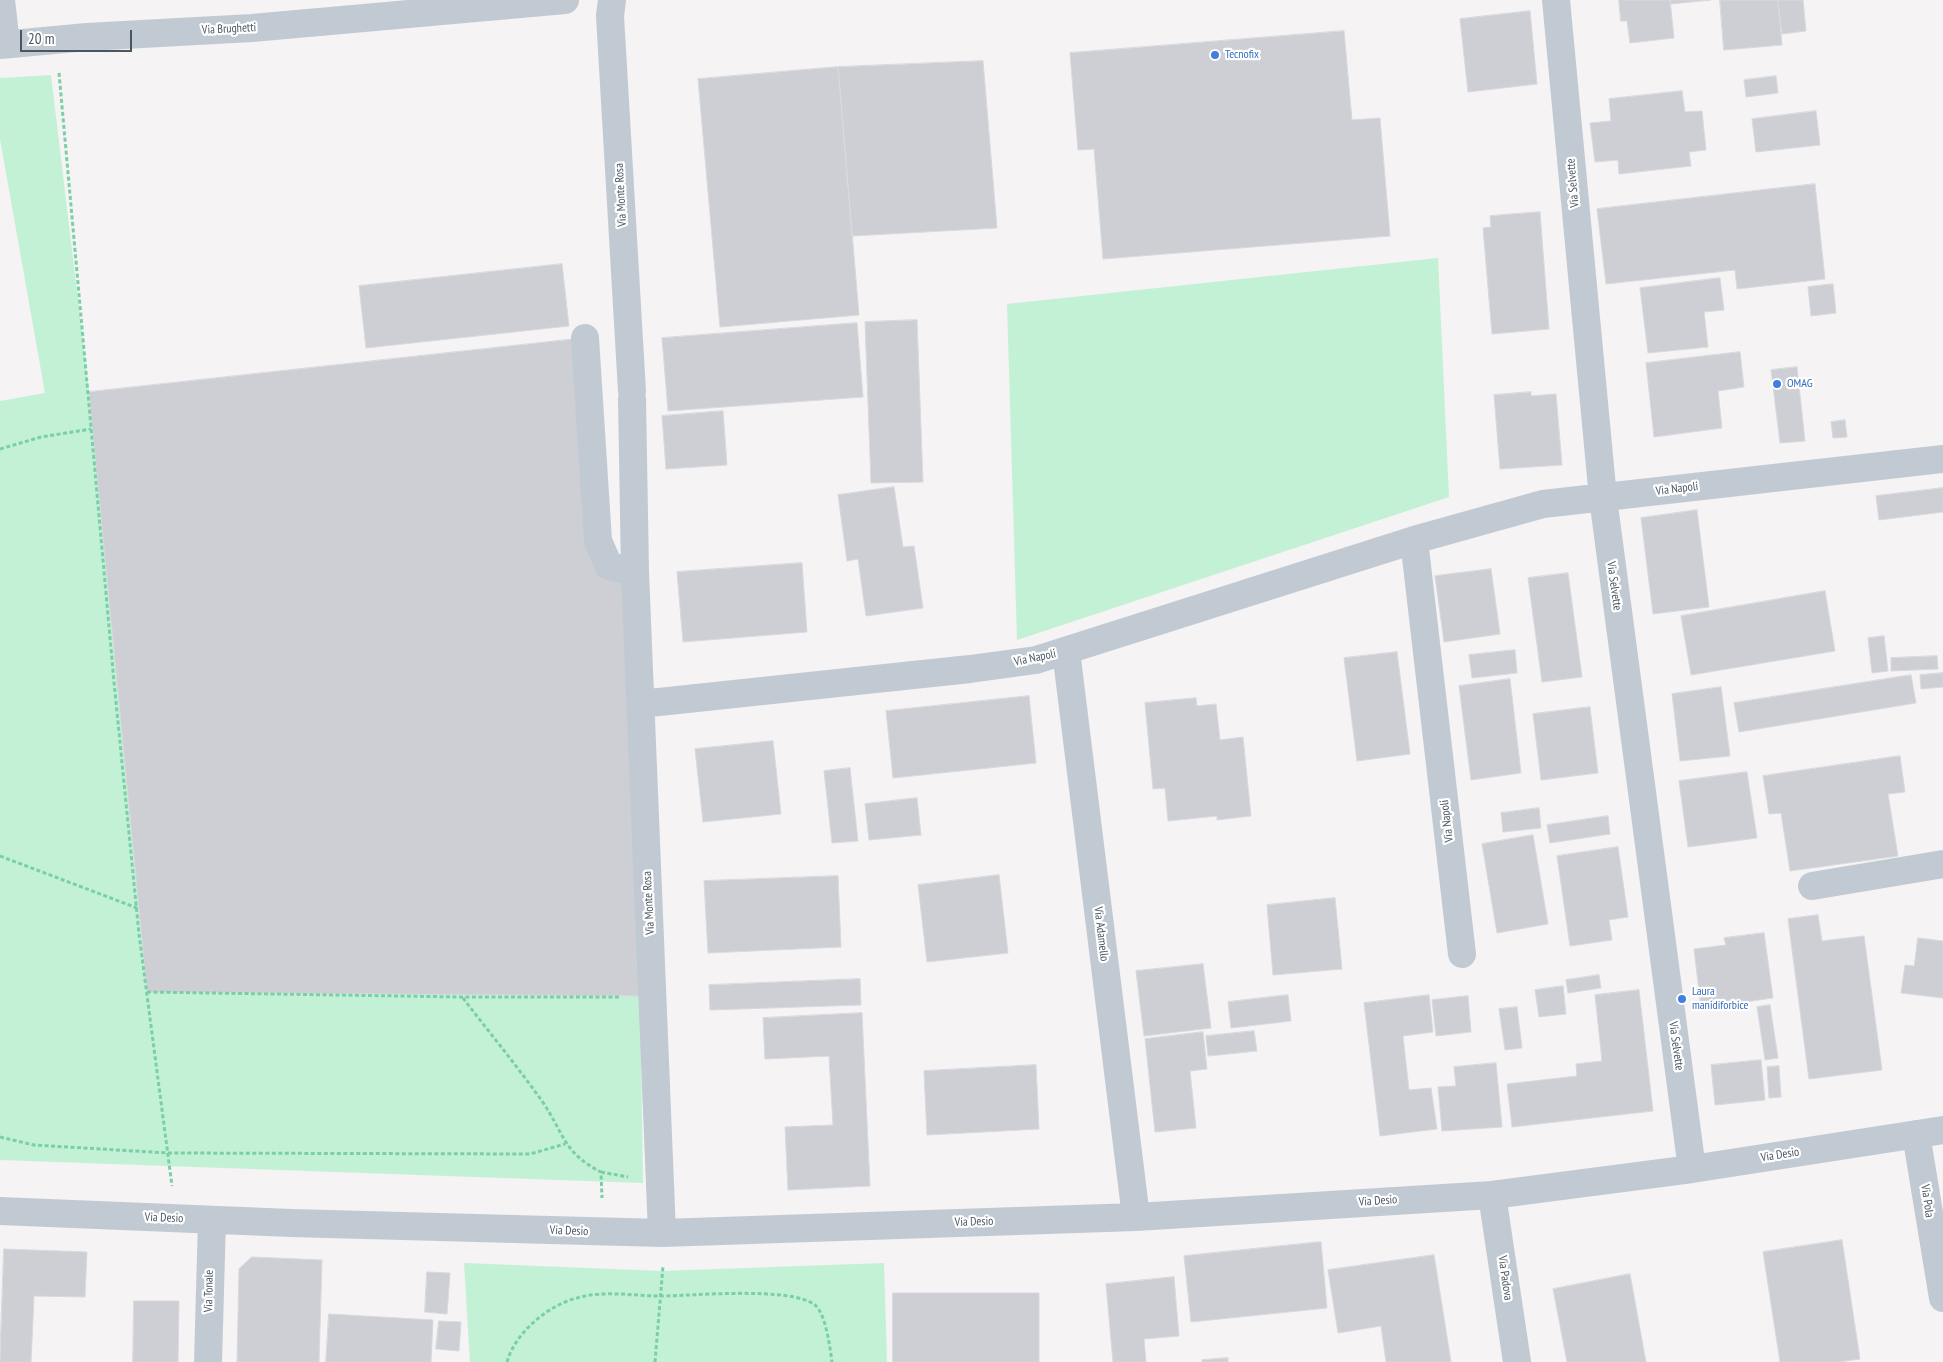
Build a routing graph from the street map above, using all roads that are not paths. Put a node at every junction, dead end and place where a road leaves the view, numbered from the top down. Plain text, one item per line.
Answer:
1 (1, 0) edge
2 (565, 0) edge
3 (612, 0) edge
4 (1556, 0) edge
5 (361, 9) edge
6 (3, 45) edge
7 (585, 338) dead end
8 (1943, 459) edge
9 (1603, 498) junction
10 (1414, 540) junction
11 (635, 572) junction
12 (1066, 651) junction
13 (640, 704) junction
14 (1943, 864) edge
15 (1812, 886) dead end
16 (1462, 954) dead end
17 (1943, 1130) edge
18 (1916, 1134) junction
19 (1692, 1169) junction
20 (1492, 1195) junction
21 (0, 1211) edge
22 (1136, 1217) junction
23 (212, 1220) junction
24 (662, 1233) junction
25 (1943, 1298) edge
26 (208, 1362) edge
27 (1517, 1362) edge

1 - 6 street, Via Brughetti
2 - 5 street, Via Brughetti
3 - 11 street, Via Monte Rosa
4 - 9 street, Via Selvette
5 - 6 street, Via Brughetti
7 - 11 street
8 - 9 street, Via Napoli
9 - 10 street, Via Napoli
9 - 19 street, Via Selvette
10 - 12 street, Via Napoli
10 - 16 street, Via Napoli
11 - 13 street, Via Monte Rosa
12 - 13 street, Via Napoli
12 - 22 street, Via Adamello
13 - 24 street, Via Monte Rosa
14 - 15 street
17 - 18 street, Via Desio
18 - 19 street, Via Desio
18 - 25 street, Via Pola
19 - 20 street, Via Desio
20 - 22 street, Via Desio
20 - 27 street, Via Padova
21 - 23 street, Via Desio
22 - 24 street, Via Desio
23 - 24 street, Via Desio
23 - 26 street, Via Tonale

